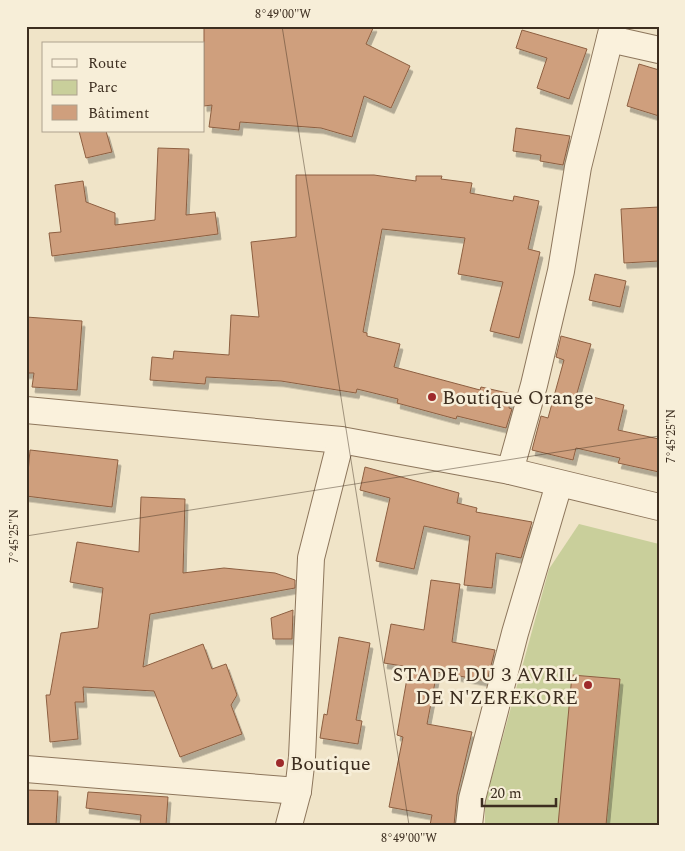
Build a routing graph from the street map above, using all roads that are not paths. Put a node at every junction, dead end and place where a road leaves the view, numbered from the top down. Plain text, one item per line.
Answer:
1 (612, 33) edge
2 (659, 50) edge
3 (26, 410) edge
4 (341, 440) junction
5 (510, 471) junction
6 (559, 484) junction
7 (659, 508) edge
8 (26, 769) edge
9 (298, 791) junction
10 (289, 825) edge
11 (468, 825) edge

1 - 2 street
1 - 5 street
3 - 4 street
4 - 5 street
4 - 9 street
5 - 6 street
6 - 7 street
6 - 11 street
8 - 9 street
9 - 10 street

